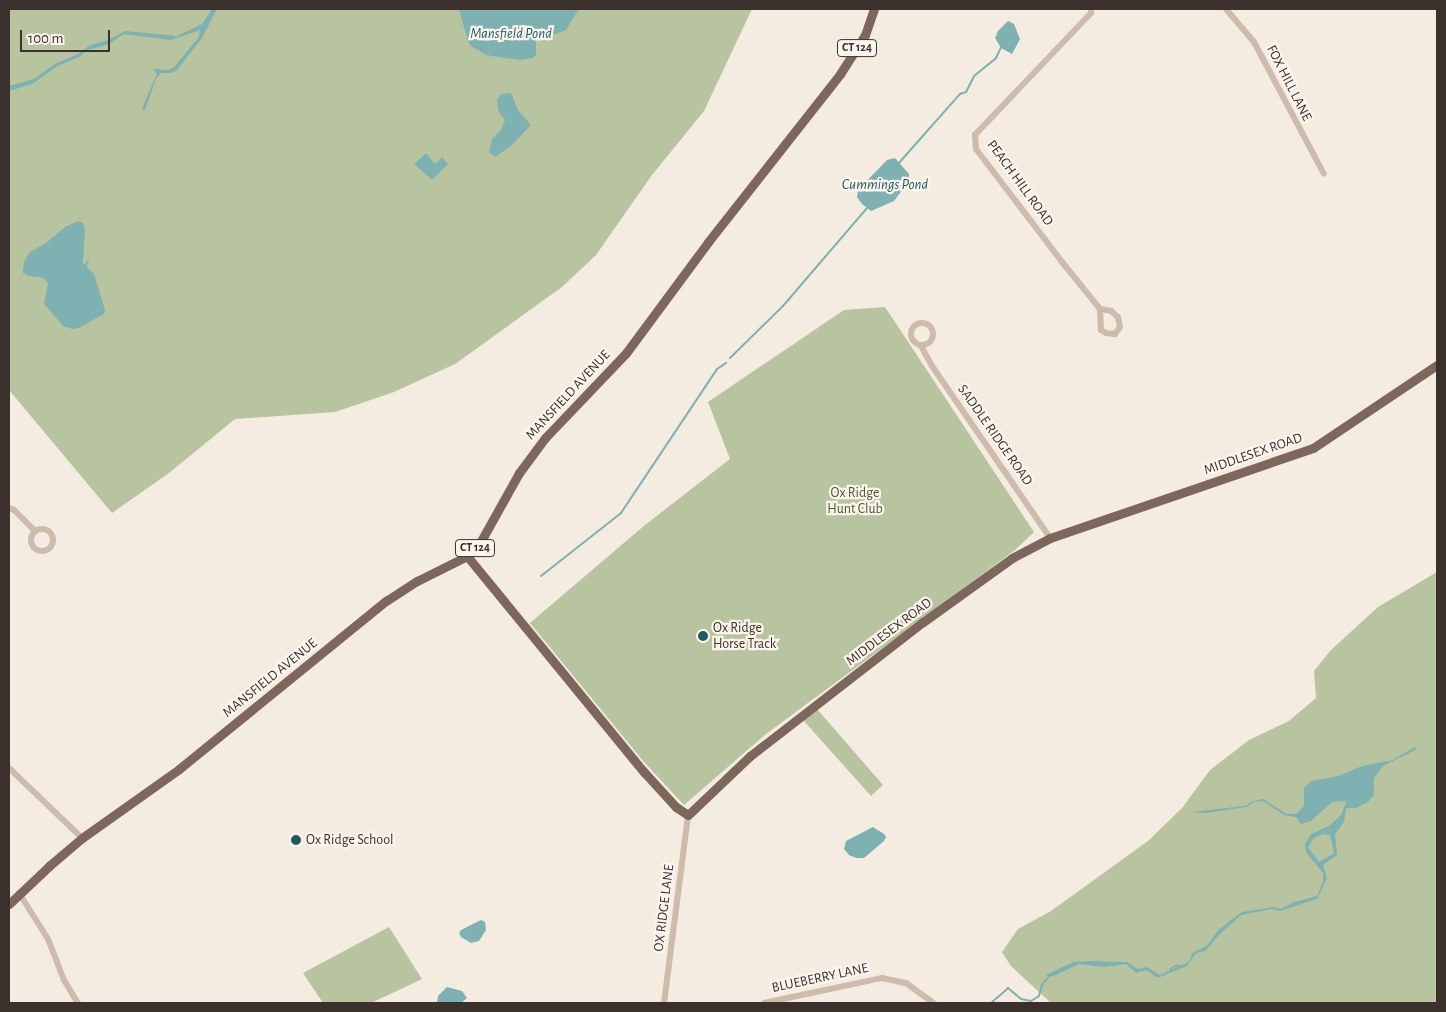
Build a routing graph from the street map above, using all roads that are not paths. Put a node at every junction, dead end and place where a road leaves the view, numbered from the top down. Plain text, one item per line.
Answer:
1 (874, 9) edge
2 (1091, 9) edge
3 (1226, 9) edge
4 (1324, 174) dead end
5 (1100, 309) dead end
6 (921, 346) dead end
7 (1437, 365) edge
8 (9, 508) edge
9 (35, 531) dead end
10 (1050, 538) junction
11 (467, 556) junction
12 (9, 768) edge
13 (688, 815) junction
14 (82, 838) junction
15 (19, 893) junction
16 (9, 904) edge
17 (78, 1003) edge
18 (664, 1003) edge
19 (764, 1003) edge
20 (934, 1003) edge

1 - 11 main road, MANSFIELD AVENUE / CT 124
2 - 5 street, PEACH HILL ROAD
3 - 4 street, FOX HILL LANE
6 - 10 street, SADDLE RIDGE ROAD
7 - 10 main road, MIDDLESEX ROAD
8 - 9 street
10 - 13 main road, MIDDLESEX ROAD
11 - 13 main road
11 - 14 main road, MANSFIELD AVENUE / CT 124
12 - 14 street
13 - 18 street, OX RIDGE LANE
14 - 15 main road, MANSFIELD AVENUE / CT 124
15 - 16 main road, MANSFIELD AVENUE / CT 124
15 - 17 street
19 - 20 street, BLUEBERRY LANE

